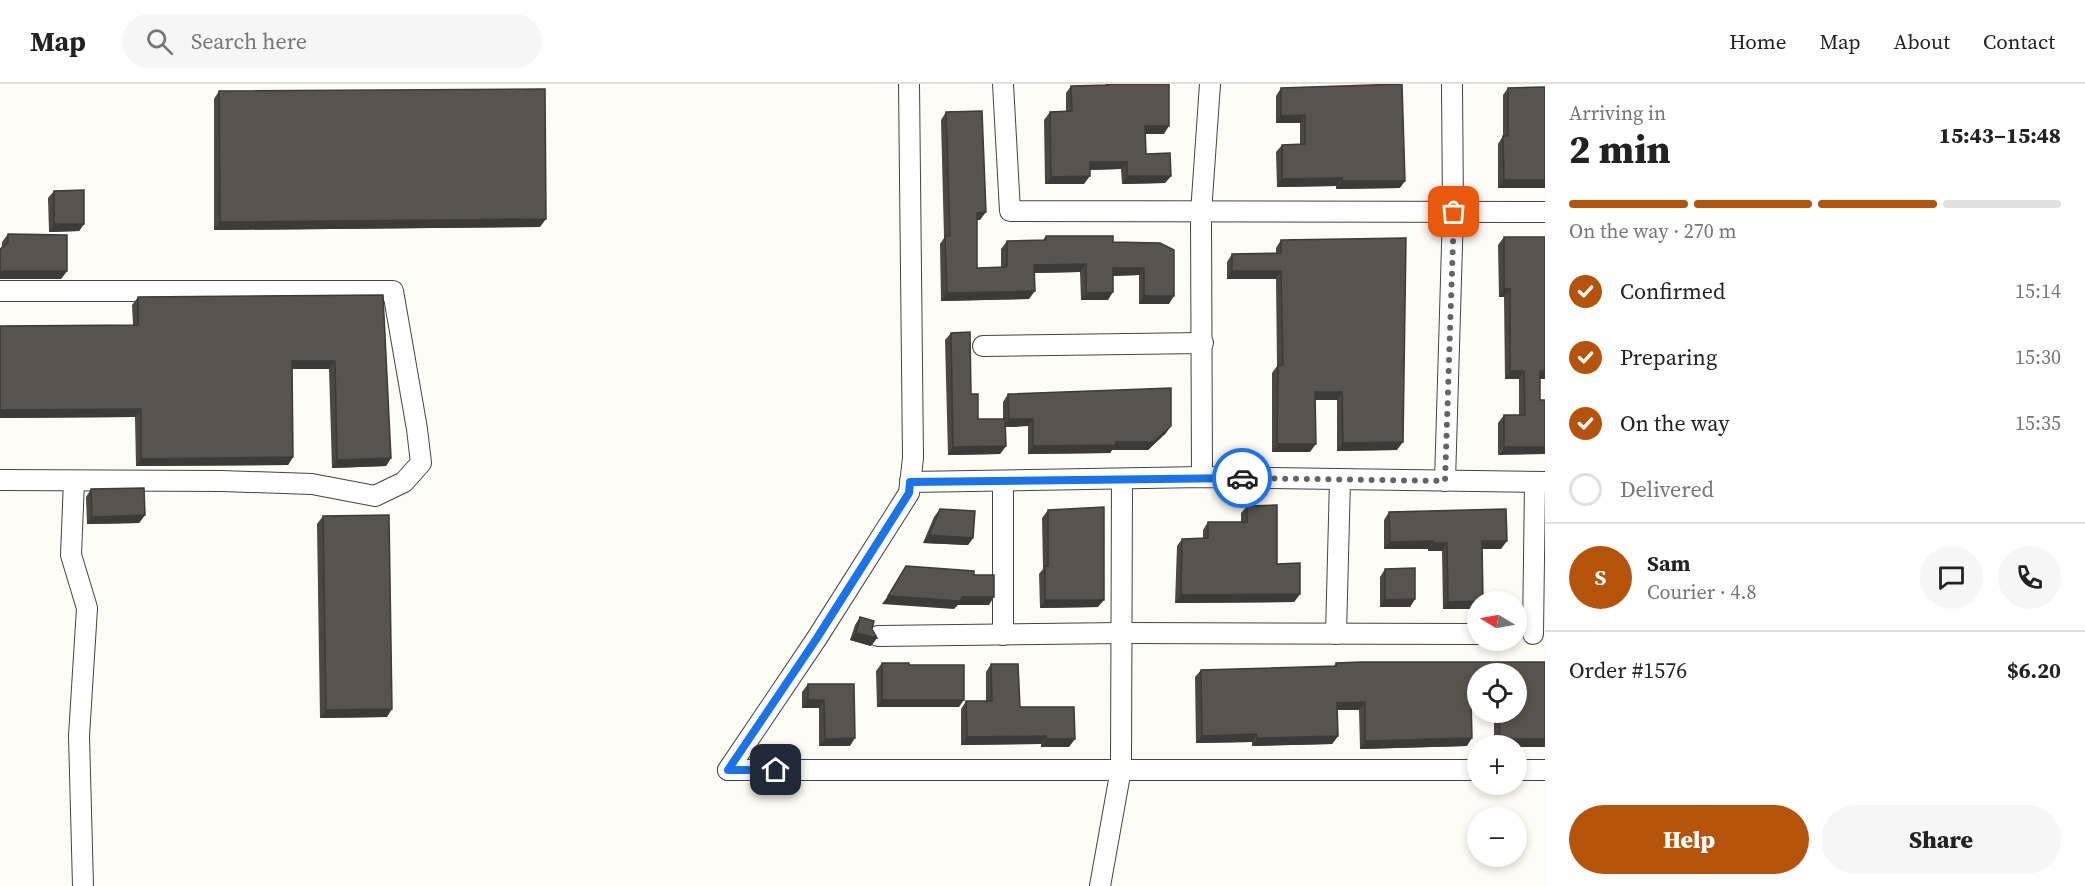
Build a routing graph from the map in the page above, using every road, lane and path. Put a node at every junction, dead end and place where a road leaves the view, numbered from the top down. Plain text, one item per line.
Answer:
1 (909, 84) edge
2 (1003, 84) edge
3 (1210, 84) edge
4 (1452, 84) edge
5 (1454, 212) junction
6 (1545, 212) edge
7 (1201, 213) junction
8 (0, 291) edge
9 (1203, 344) junction
10 (983, 346) dead end
11 (1202, 477) junction
12 (1122, 479) junction
13 (0, 480) edge
14 (1340, 480) junction
15 (74, 481) junction
16 (1003, 481) junction
17 (1445, 481) junction
18 (910, 482) junction
19 (1540, 482) edge
20 (1123, 633) junction
21 (1336, 634) junction
22 (1467, 634) edge
23 (1531, 634) edge
24 (1004, 635) junction
25 (878, 636) edge
26 (1121, 769) junction
27 (1467, 770) edge
28 (1527, 770) edge
29 (1545, 770) edge
30 (82, 886) edge
31 (1100, 886) edge

1 - 18 street
2 - 7 street
3 - 7 street
4 - 5 street
5 - 6 street
5 - 7 street
5 - 17 street
7 - 9 street
8 - 15 street
9 - 10 street
9 - 11 street
11 - 12 street
11 - 14 street
12 - 16 street
12 - 20 street
13 - 15 street
14 - 17 street
14 - 21 street
15 - 30 street
16 - 18 street
16 - 24 street
17 - 19 street
18 - 26 street
19 - 23 street
20 - 21 street
20 - 24 street
20 - 26 street
21 - 22 street
24 - 25 street
26 - 27 street
26 - 31 street
28 - 29 street

